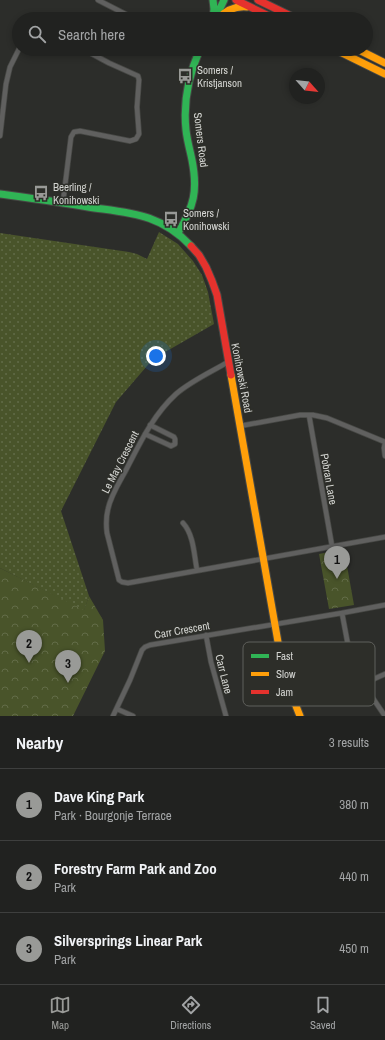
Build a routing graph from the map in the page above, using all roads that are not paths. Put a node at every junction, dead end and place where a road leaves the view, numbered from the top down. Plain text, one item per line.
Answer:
1 (98, 0) edge
2 (213, 0) edge
3 (224, 0) edge
4 (236, 0) edge
5 (258, 0) edge
6 (251, 7) junction
7 (121, 12) edge
8 (214, 12) edge
9 (218, 12) edge
10 (225, 12) edge
11 (261, 12) edge
12 (283, 12) edge
13 (16, 56) edge
14 (95, 56) edge
15 (196, 56) edge
16 (348, 56) edge
17 (371, 56) edge
18 (385, 63) edge
19 (385, 74) edge
20 (0, 136) edge
21 (0, 194) edge
22 (62, 202) junction
23 (178, 233) junction
24 (228, 362) junction
25 (309, 416) junction
26 (150, 425) junction
27 (240, 426) junction
28 (145, 434) junction
29 (385, 443) edge
30 (385, 456) edge
31 (182, 524) dead end
32 (385, 537) edge
33 (332, 546) junction
34 (264, 558) junction
35 (197, 570) junction
36 (385, 604) edge
37 (342, 613) junction
38 (275, 623) junction
39 (206, 635) junction
40 (278, 642) edge
41 (347, 642) edge
42 (385, 674) edge
43 (375, 679) edge
44 (375, 701) edge
45 (295, 706) edge
46 (117, 709) junction
47 (113, 716) edge
48 (133, 716) edge
49 (226, 716) edge
50 (300, 716) edge
51 (385, 716) edge

1 - 7 street
2 - 8 street
3 - 9 street
4 - 6 street
5 - 12 street
6 - 10 street
6 - 11 street
13 - 20 street
14 - 22 street
15 - 23 street, Somers Road
16 - 19 street
17 - 18 street
21 - 22 street, Konihowski Road
22 - 23 street, Konihowski Road
23 - 24 street, Konihowski Road
24 - 26 street, Le May Crescent
24 - 27 street, Konihowski Road
25 - 27 street
25 - 29 street
25 - 33 street, Pobran Lane
26 - 28 street, Le May Crescent
26 - 28 street
27 - 34 street, Konihowski Road
28 - 35 street, Le May Crescent
29 - 30 street
31 - 35 street
32 - 33 street, Le May Crescent
33 - 34 street, Le May Crescent
34 - 35 street, Le May Crescent
34 - 38 street, Konihowski Road
36 - 37 street, Carr Crescent
37 - 38 street, Carr Crescent
37 - 41 street
38 - 39 street, Carr Crescent
38 - 40 street, Konihowski Road
39 - 46 street, Carr Crescent
39 - 49 street, Carr Lane
42 - 43 street
44 - 51 street
45 - 50 street, Konihowski Road
46 - 47 street, Carr Crescent
46 - 48 street

